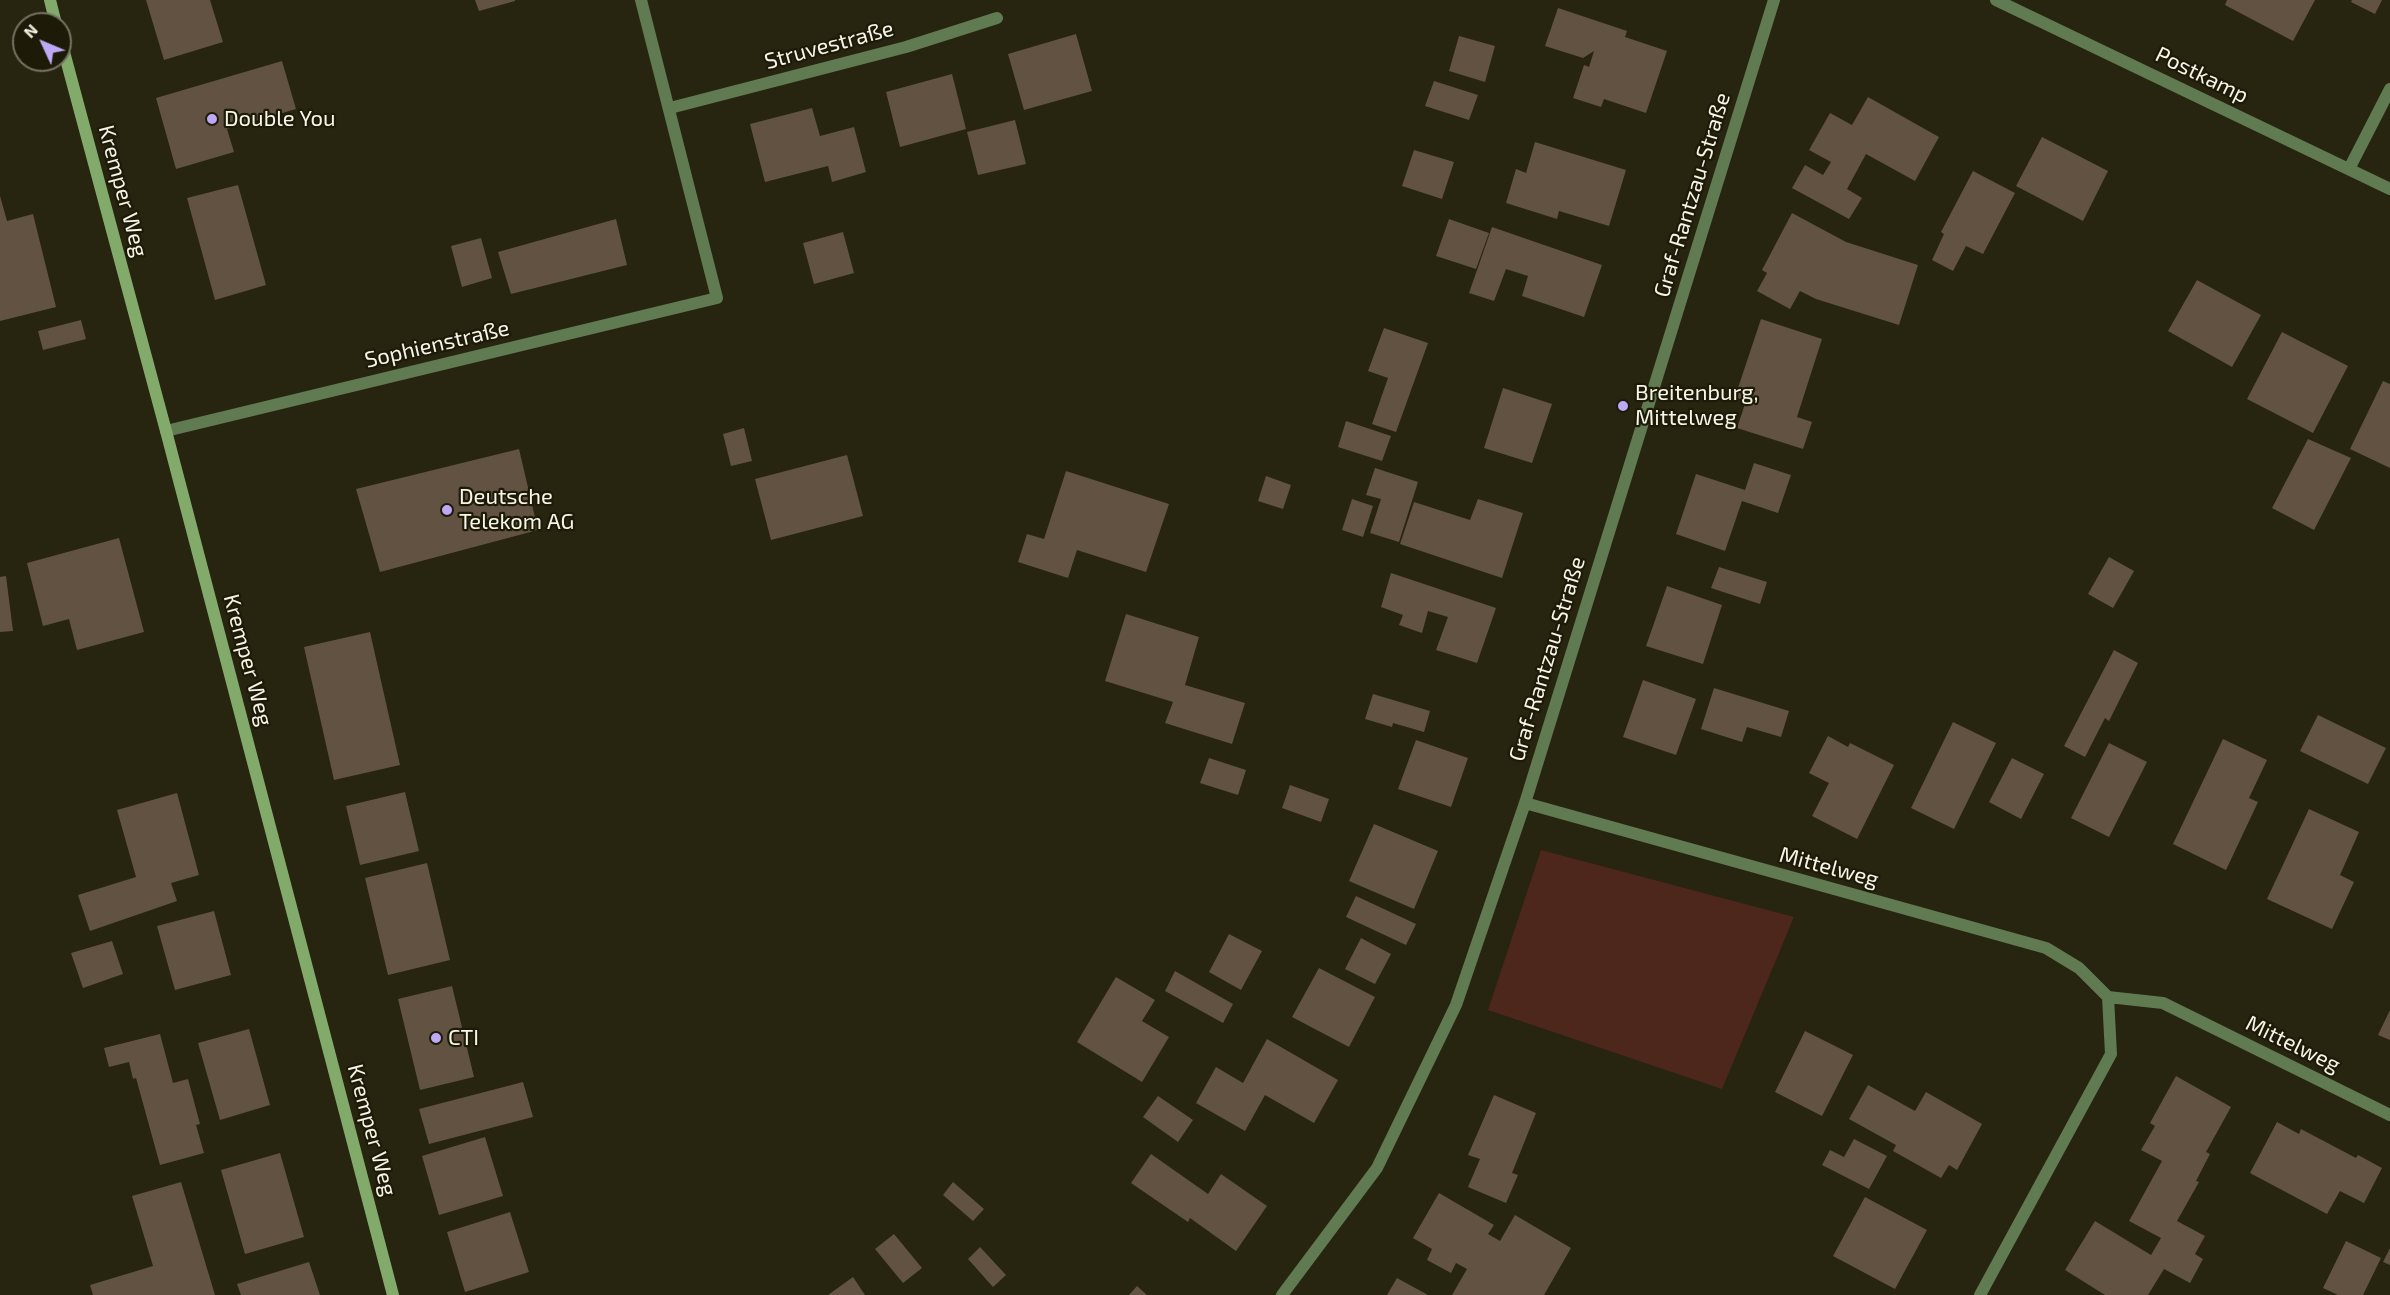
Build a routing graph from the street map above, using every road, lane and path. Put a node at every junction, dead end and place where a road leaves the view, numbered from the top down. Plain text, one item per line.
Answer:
1 (642, 0) edge
2 (1774, 0) edge
3 (1996, 0) edge
4 (998, 18) dead end
5 (69, 72) edge
6 (2390, 89) edge
7 (670, 108) junction
8 (2349, 169) junction
9 (2390, 189) edge
10 (166, 430) junction
11 (1525, 803) junction
12 (2108, 997) junction
13 (2390, 1114) edge
14 (393, 1295) edge
15 (1282, 1295) edge
16 (1980, 1295) edge

1 - 7 street
2 - 11 street, Graf-Rantzau-Straße
3 - 8 street, Postkamp
4 - 7 street, Struvestraße
5 - 10 street, Kremper Weg
6 - 8 street
7 - 10 street, Sophienstraße
8 - 9 street, Postkamp
10 - 14 street, Kremper Weg
11 - 12 street, Mittelweg
11 - 15 street, Graf-Rantzau-Straße
12 - 13 street, Mittelweg
12 - 16 street

